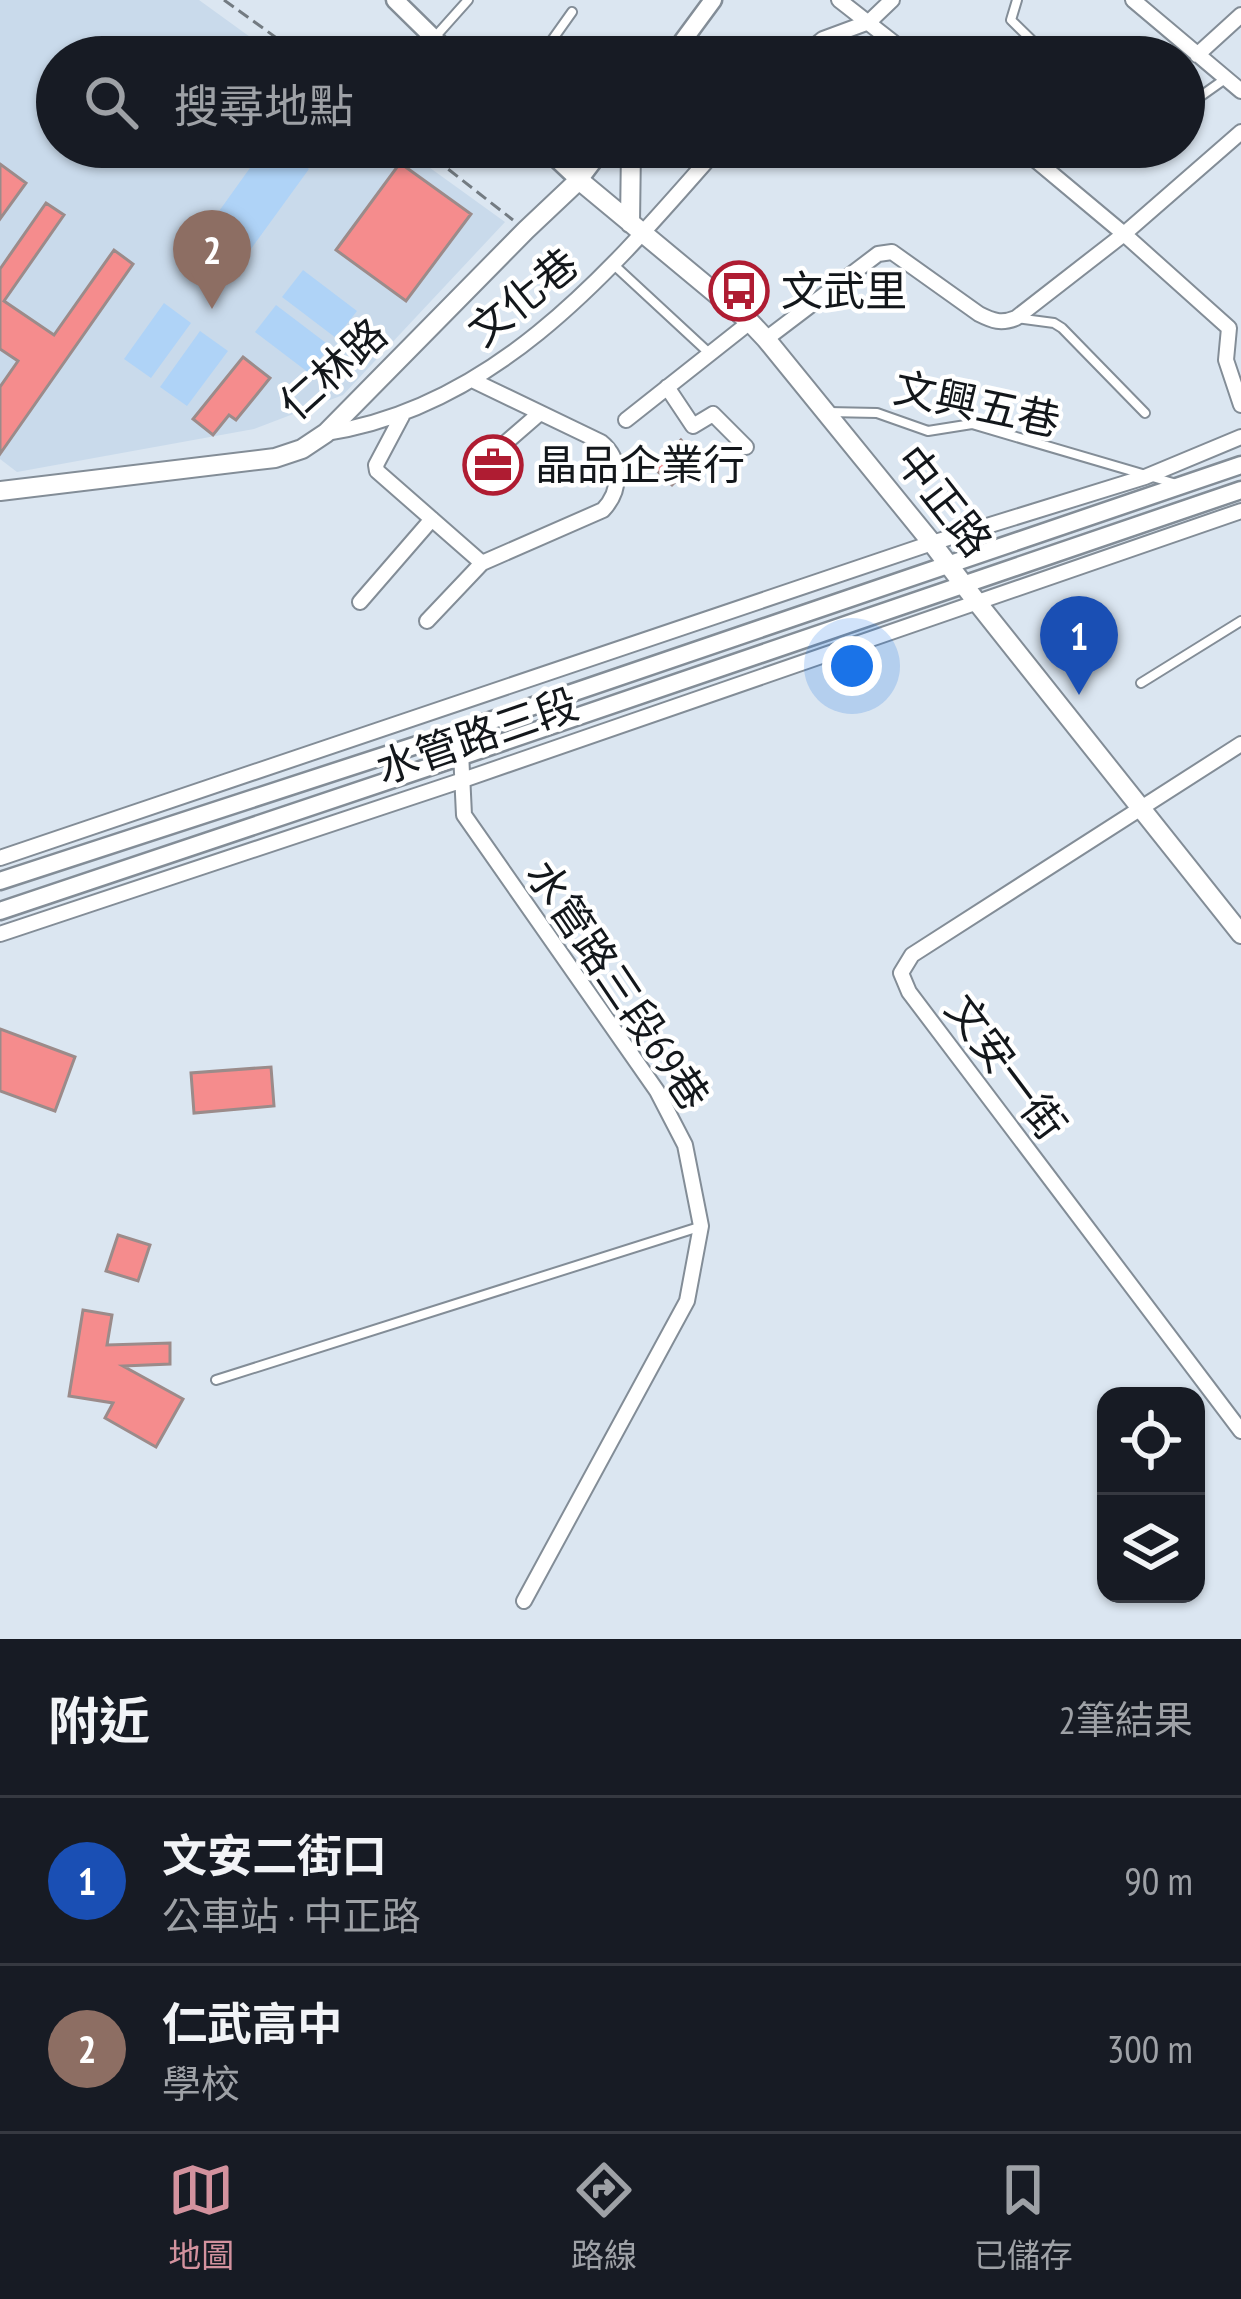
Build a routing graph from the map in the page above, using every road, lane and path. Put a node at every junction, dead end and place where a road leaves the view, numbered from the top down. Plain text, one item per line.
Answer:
1 (224, 0) edge
2 (395, 0) edge
3 (468, 0) edge
4 (713, 0) edge
5 (838, 0) edge
6 (892, 0) edge
7 (1018, 0) edge
8 (1133, 0) edge
9 (572, 12) dead end
10 (1241, 15) edge
11 (869, 22) junction
12 (274, 36) edge
13 (432, 36) edge
14 (436, 36) edge
15 (555, 36) edge
16 (686, 36) edge
17 (831, 36) edge
18 (886, 36) edge
19 (1027, 36) edge
20 (1175, 36) edge
21 (1205, 48) edge
22 (1205, 61) edge
23 (1226, 78) junction
24 (1241, 91) edge
25 (1205, 93) edge
26 (1241, 132) edge
27 (1205, 163) edge
28 (447, 168) edge
29 (566, 168) edge
30 (588, 168) edge
31 (632, 168) edge
32 (697, 168) edge
33 (1045, 168) edge
34 (1200, 168) edge
35 (579, 180) junction
36 (636, 228) junction
37 (526, 230) junction
38 (1124, 234) junction
39 (614, 265) junction
40 (1016, 318) junction
41 (750, 322) junction
42 (1235, 325) edge
43 (766, 339) junction
44 (710, 353) junction
45 (1234, 360) edge
46 (472, 380) junction
47 (667, 386) junction
48 (1241, 405) edge
49 (540, 412) junction
50 (826, 412) junction
51 (1145, 413) dead end
52 (402, 416) junction
53 (626, 420) dead end
54 (326, 433) junction
55 (1241, 436) edge
56 (746, 447) dead end
57 (480, 465) dead end
58 (1241, 465) edge
59 (1145, 477) junction
60 (1184, 486) junction
61 (0, 490) edge
62 (1236, 495) edge
63 (1241, 511) edge
64 (432, 518) junction
65 (932, 543) junction
66 (482, 563) junction
67 (948, 563) junction
68 (963, 583) junction
69 (360, 602) dead end
70 (976, 602) junction
71 (427, 621) dead end
72 (1241, 621) edge
73 (1141, 683) dead end
74 (460, 731) junction
75 (1241, 744) edge
76 (459, 757) junction
77 (460, 781) junction
78 (1139, 807) junction
79 (0, 857) edge
80 (0, 881) edge
81 (0, 911) edge
82 (0, 934) edge
83 (1241, 934) edge
84 (701, 1226) junction
85 (216, 1380) dead end
86 (1241, 1431) edge
87 (524, 1601) dead end

1 - 12 path
2 - 13 street
3 - 14 lane
4 - 16 street
5 - 11 street
6 - 11 street
7 - 19 lane
8 - 20 street
9 - 15 lane
10 - 21 street
11 - 17 street
11 - 18 street
22 - 23 street
23 - 24 street
23 - 25 lane
26 - 27 street
28 - 37 path
29 - 35 street
30 - 35 street
31 - 36 main road
32 - 36 street, 文化巷
33 - 38 street
34 - 38 street
35 - 36 main road, 中正路
35 - 37 main road, 仁林路
36 - 39 street, 文化巷
36 - 41 main road, 中正路
37 - 54 main road, 仁林路
38 - 40 street
38 - 42 street
39 - 44 lane
39 - 46 street, 文化巷
40 - 43 street
40 - 51 lane
41 - 43 main road, 中正路
41 - 44 street
42 - 45 street
43 - 50 main road, 中正路
44 - 47 street
45 - 48 street
46 - 49 street
46 - 52 street, 文化巷
47 - 53 street
47 - 56 street
49 - 57 street
49 - 66 street
50 - 59 lane, 文興五巷
50 - 65 main road, 中正路
52 - 54 street, 文化巷
52 - 64 street
54 - 61 main road, 仁林路
55 - 59 street, 水管路三段
58 - 60 street, 水管路三段
59 - 60 lane, 文興五巷
59 - 65 street, 水管路三段
60 - 62 lane, 文興五巷
60 - 67 street, 水管路三段
62 - 68 street, 水管路三段
63 - 70 street, 水管路三段
64 - 66 street
64 - 69 street
65 - 67 main road, 中正路
65 - 79 street, 水管路三段
66 - 71 street
67 - 68 main road, 中正路
67 - 74 street, 水管路三段
68 - 70 main road, 中正路
68 - 76 street, 水管路三段
70 - 77 street, 水管路三段
70 - 78 main road, 中正路
72 - 73 lane
74 - 76 street, 水管路三段69巷
74 - 80 street, 水管路三段
75 - 78 street
76 - 77 street, 水管路三段69巷
76 - 81 street, 水管路三段
77 - 82 street, 水管路三段
77 - 84 street, 水管路三段69巷
78 - 83 main road, 中正路
78 - 86 street, 文安一街
84 - 85 lane
84 - 87 street, 水管路三段69巷

